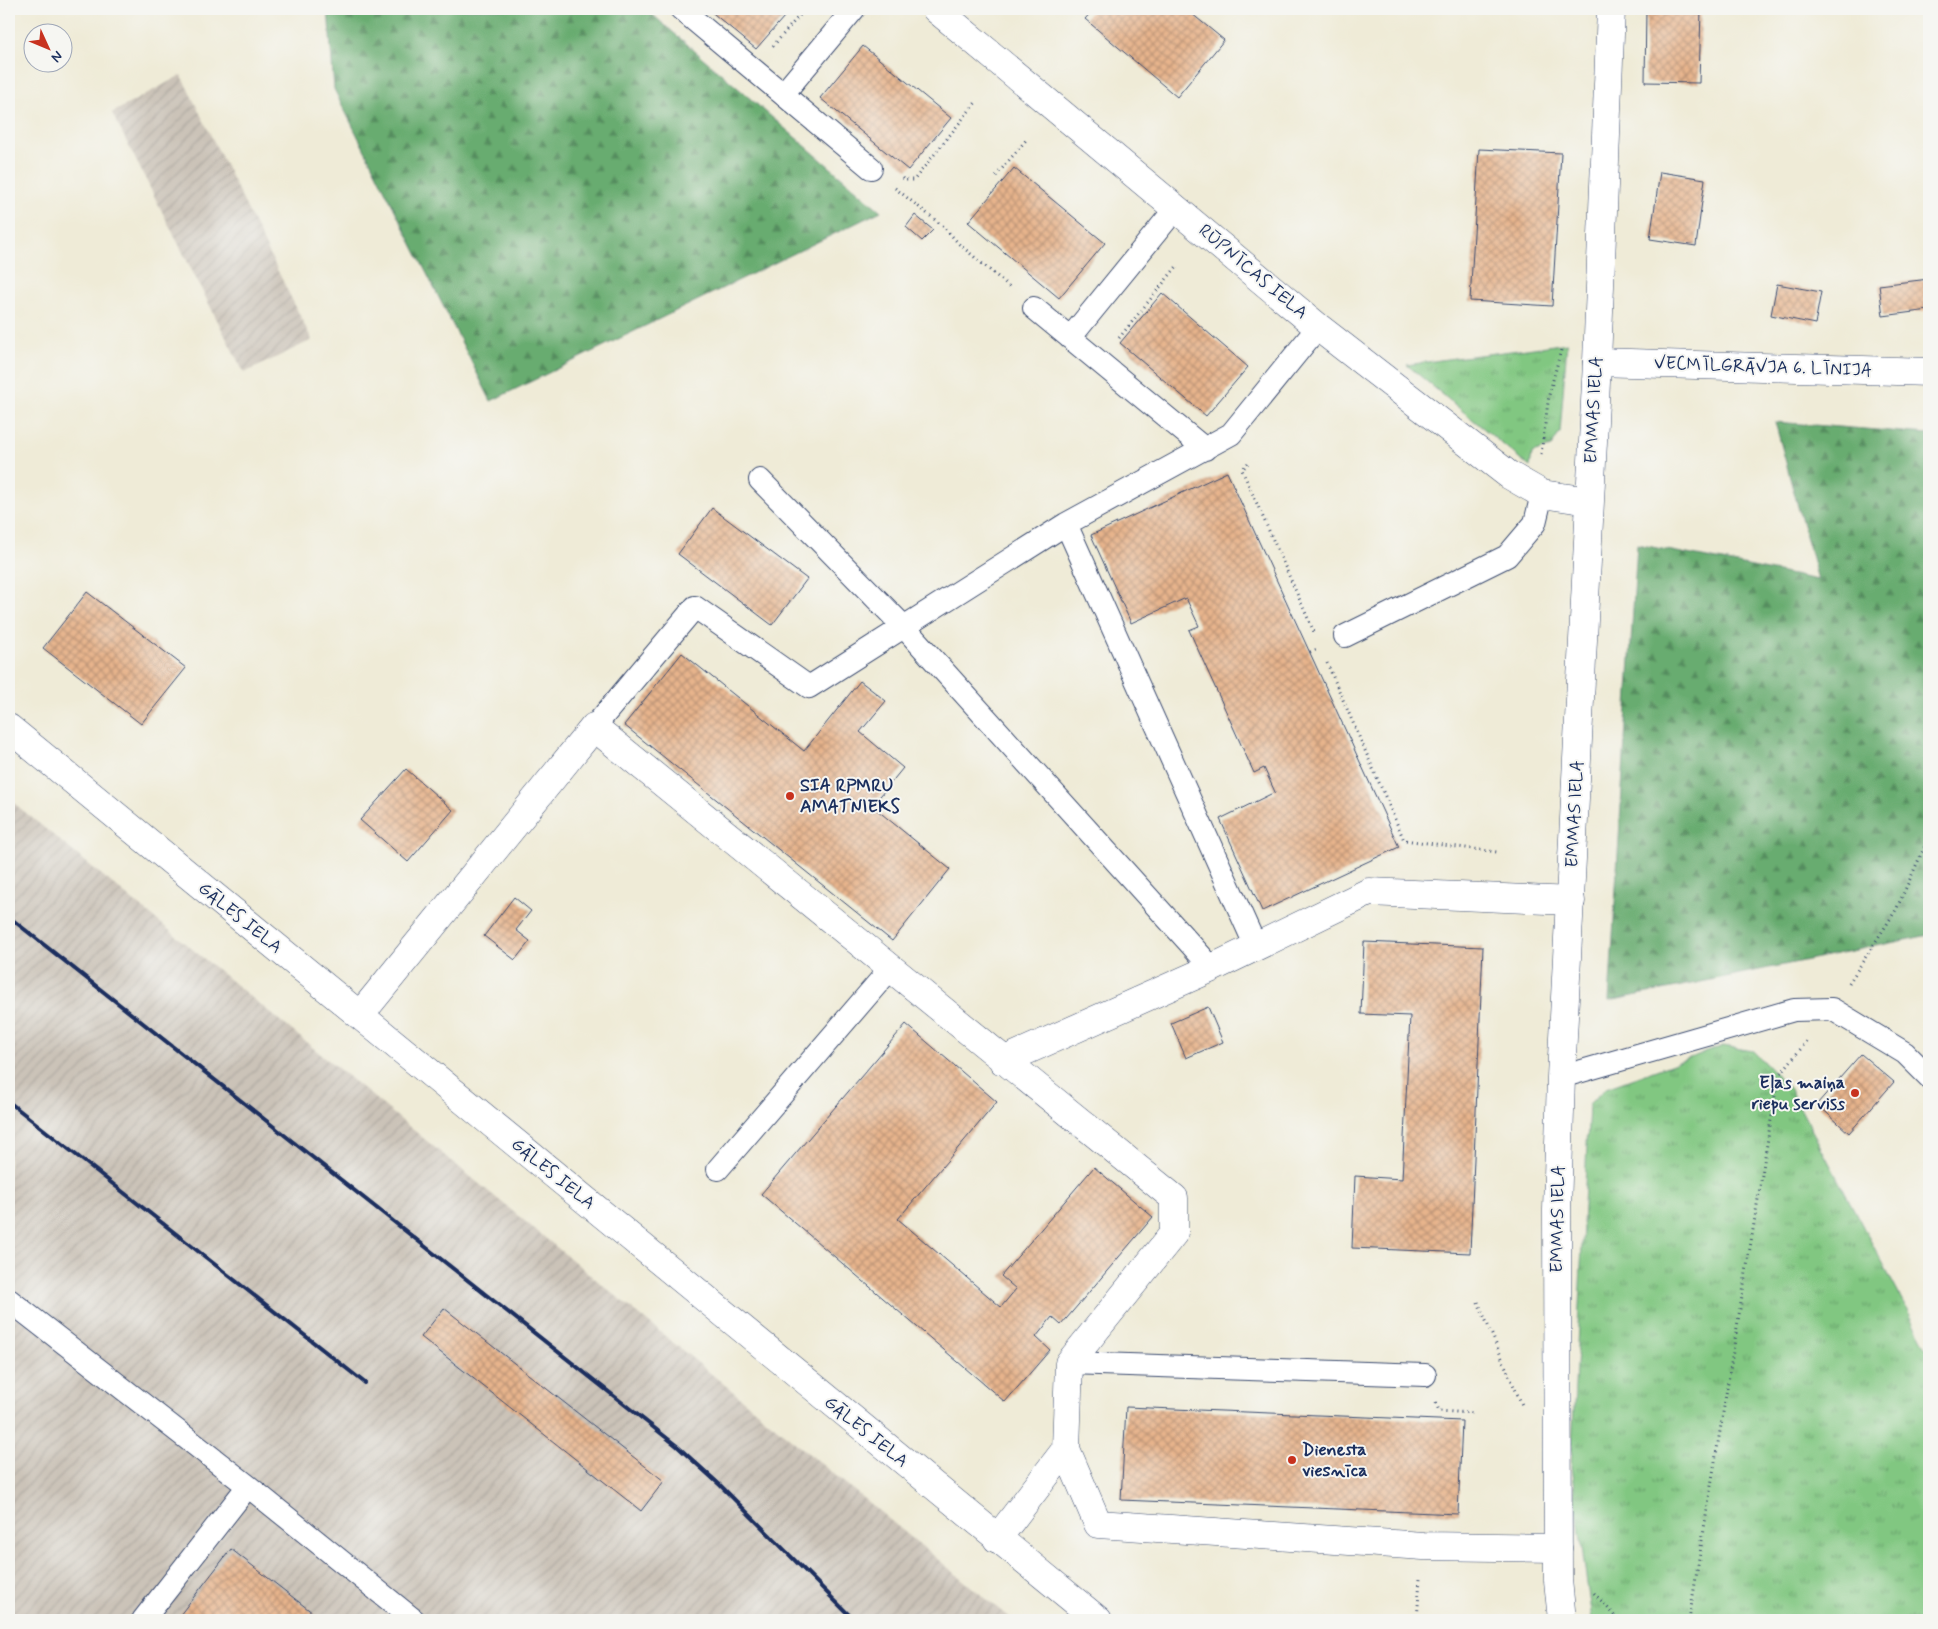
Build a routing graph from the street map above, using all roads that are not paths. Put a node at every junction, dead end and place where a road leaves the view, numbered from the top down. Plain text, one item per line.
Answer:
1 (681, 9) edge
2 (854, 9) edge
3 (936, 9) edge
4 (1611, 9) edge
5 (783, 94) junction
6 (871, 168) road end
7 (1176, 208) junction
8 (1034, 308) road end
9 (1318, 327) junction
10 (1070, 338) junction
11 (1597, 362) junction
12 (1929, 372) edge
13 (1205, 449) junction
14 (760, 480) dead end
15 (1542, 494) junction
16 (1589, 501) junction
17 (1066, 524) junction
18 (904, 627) junction
19 (1345, 636) dead end
20 (594, 727) junction
21 (9, 728) edge
22 (1570, 901) junction
23 (1256, 947) junction
24 (1212, 968) junction
25 (890, 969) junction
26 (360, 1015) junction
27 (1003, 1061) junction
28 (1560, 1077) junction
29 (1929, 1077) edge
30 (718, 1169) dead end
31 (9, 1300) edge
32 (1068, 1363) junction
33 (1425, 1375) dead end
34 (1066, 1449) junction
35 (248, 1486) junction
36 (996, 1539) junction
37 (1558, 1548) junction
38 (412, 1619) edge
39 (143, 1620) edge
40 (1098, 1620) edge
41 (1562, 1620) edge

1 - 5 lane
2 - 5 lane
3 - 7 street, RŪPNĪCAS IELA
4 - 11 street, EMMAS IELA
5 - 6 lane
7 - 9 street, RŪPNĪCAS IELA
7 - 10 lane
8 - 10 lane
9 - 13 lane
9 - 15 street, RŪPNĪCAS IELA
10 - 13 lane
11 - 12 street, VECMĪLGRĀVJA 6. LĪNIJA
11 - 16 street, EMMAS IELA
13 - 17 lane
14 - 18 lane
15 - 16 street, RŪPNĪCAS IELA
15 - 19 lane
16 - 22 street, EMMAS IELA
17 - 18 lane
17 - 23 lane
18 - 20 lane
18 - 24 lane
20 - 25 street
20 - 26 street
21 - 26 street, GĀLES IELA
22 - 23 street
22 - 28 street, EMMAS IELA
23 - 24 street
24 - 27 street
25 - 27 street
25 - 30 lane
26 - 36 street, GĀLES IELA
27 - 32 street
28 - 29 lane
28 - 37 street, EMMAS IELA
31 - 35 lane
32 - 33 lane
32 - 34 street
34 - 36 street
34 - 37 street
35 - 38 lane
35 - 39 lane
36 - 40 street, GĀLES IELA
37 - 41 street, EMMAS IELA

